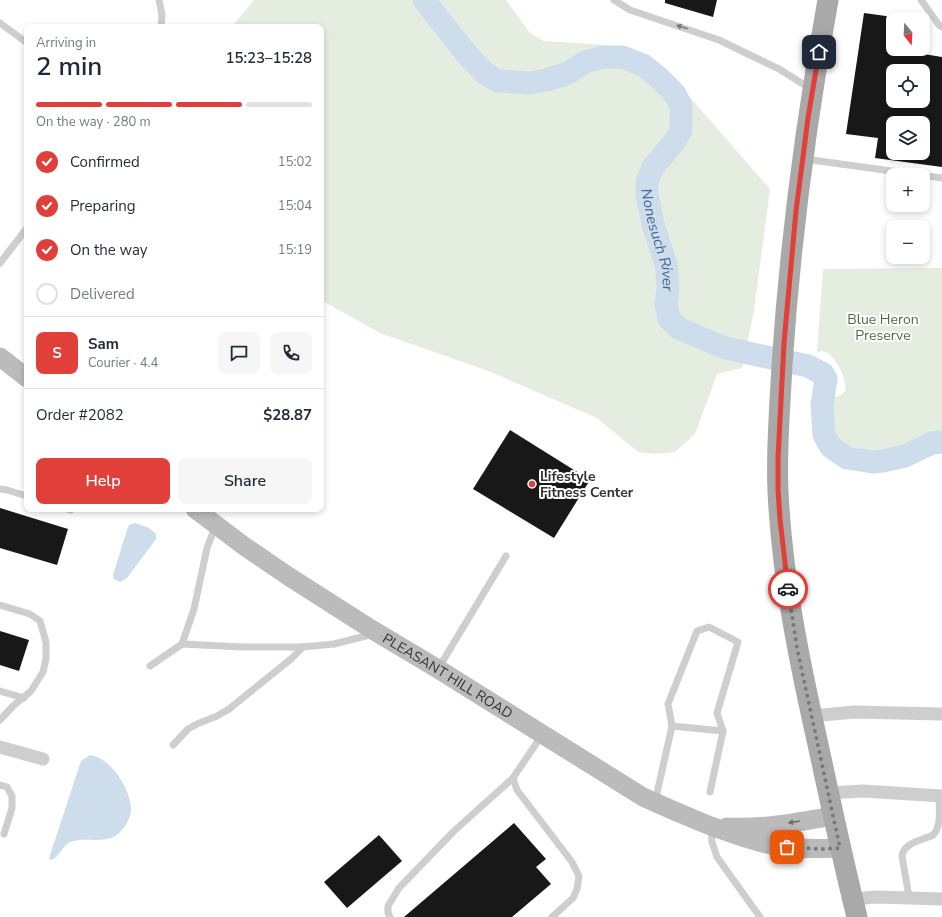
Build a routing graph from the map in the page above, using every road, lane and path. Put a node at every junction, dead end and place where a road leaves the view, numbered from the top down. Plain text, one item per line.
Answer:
1 (159, 0) edge
2 (614, 0) edge
3 (828, 0) edge
4 (921, 0) edge
5 (0, 23) edge
6 (161, 24) edge
7 (942, 27) edge
8 (24, 41) edge
9 (813, 90) junction
10 (803, 159) junction
11 (942, 178) edge
12 (24, 232) edge
13 (0, 263) edge
14 (0, 357) edge
15 (24, 376) edge
16 (0, 490) edge
17 (24, 495) edge
18 (199, 512) edge
19 (216, 525) junction
20 (506, 556) dead end
21 (0, 605) edge
22 (371, 629) junction
23 (182, 644) junction
24 (303, 647) junction
25 (150, 666) dead end
26 (438, 669) junction
27 (0, 691) edge
28 (24, 698) junction
29 (942, 714) edge
30 (812, 716) junction
31 (0, 720) edge
32 (672, 726) junction
33 (723, 731) junction
34 (542, 734) junction
35 (173, 744) dead end
36 (0, 747) edge
37 (43, 759) dead end
38 (513, 778) junction
39 (0, 785) edge
40 (710, 792) dead end
41 (829, 792) junction
42 (941, 796) edge
43 (655, 803) junction
44 (833, 816) junction
45 (710, 826) junction
46 (4, 834) dead end
47 (840, 848) junction
48 (909, 897) junction
49 (942, 899) edge
50 (854, 908) edge
51 (390, 917) edge
52 (552, 917) edge
53 (760, 917) edge

1 - 6 lane
9 -> 2 lane
3 - 9 main road
4 - 7 lane
5 - 8 lane
9 - 10 main road
10 - 11 lane
10 - 30 main road
12 - 13 lane
14 - 15 street
16 - 17 lane
18 - 19 street, PLEASANT HILL ROAD
19 - 22 street, PLEASANT HILL ROAD
19 - 23 lane
20 - 26 lane
21 - 28 lane
22 - 24 lane
22 - 26 street, PLEASANT HILL ROAD
23 - 24 lane
23 - 25 lane
24 - 35 lane
26 - 34 street, PLEASANT HILL ROAD
27 - 28 lane
28 - 31 lane
29 - 30 street
30 - 41 main road
32 - 33 lane
32 - 33 lane
32 - 43 lane
33 - 40 lane
34 - 38 lane
34 - 43 street, PLEASANT HILL ROAD
36 - 37 street
38 - 51 lane
38 - 52 lane
39 - 46 lane
41 - 42 street
41 - 44 main road
42 - 48 lane
43 - 45 street, PLEASANT HILL ROAD
44 -> 45 street, PLEASANT HILL ROAD
44 - 47 main road
45 - 47 street, PLEASANT HILL ROAD
45 - 53 lane
47 - 50 main road
48 - 49 street
48 - 50 street

